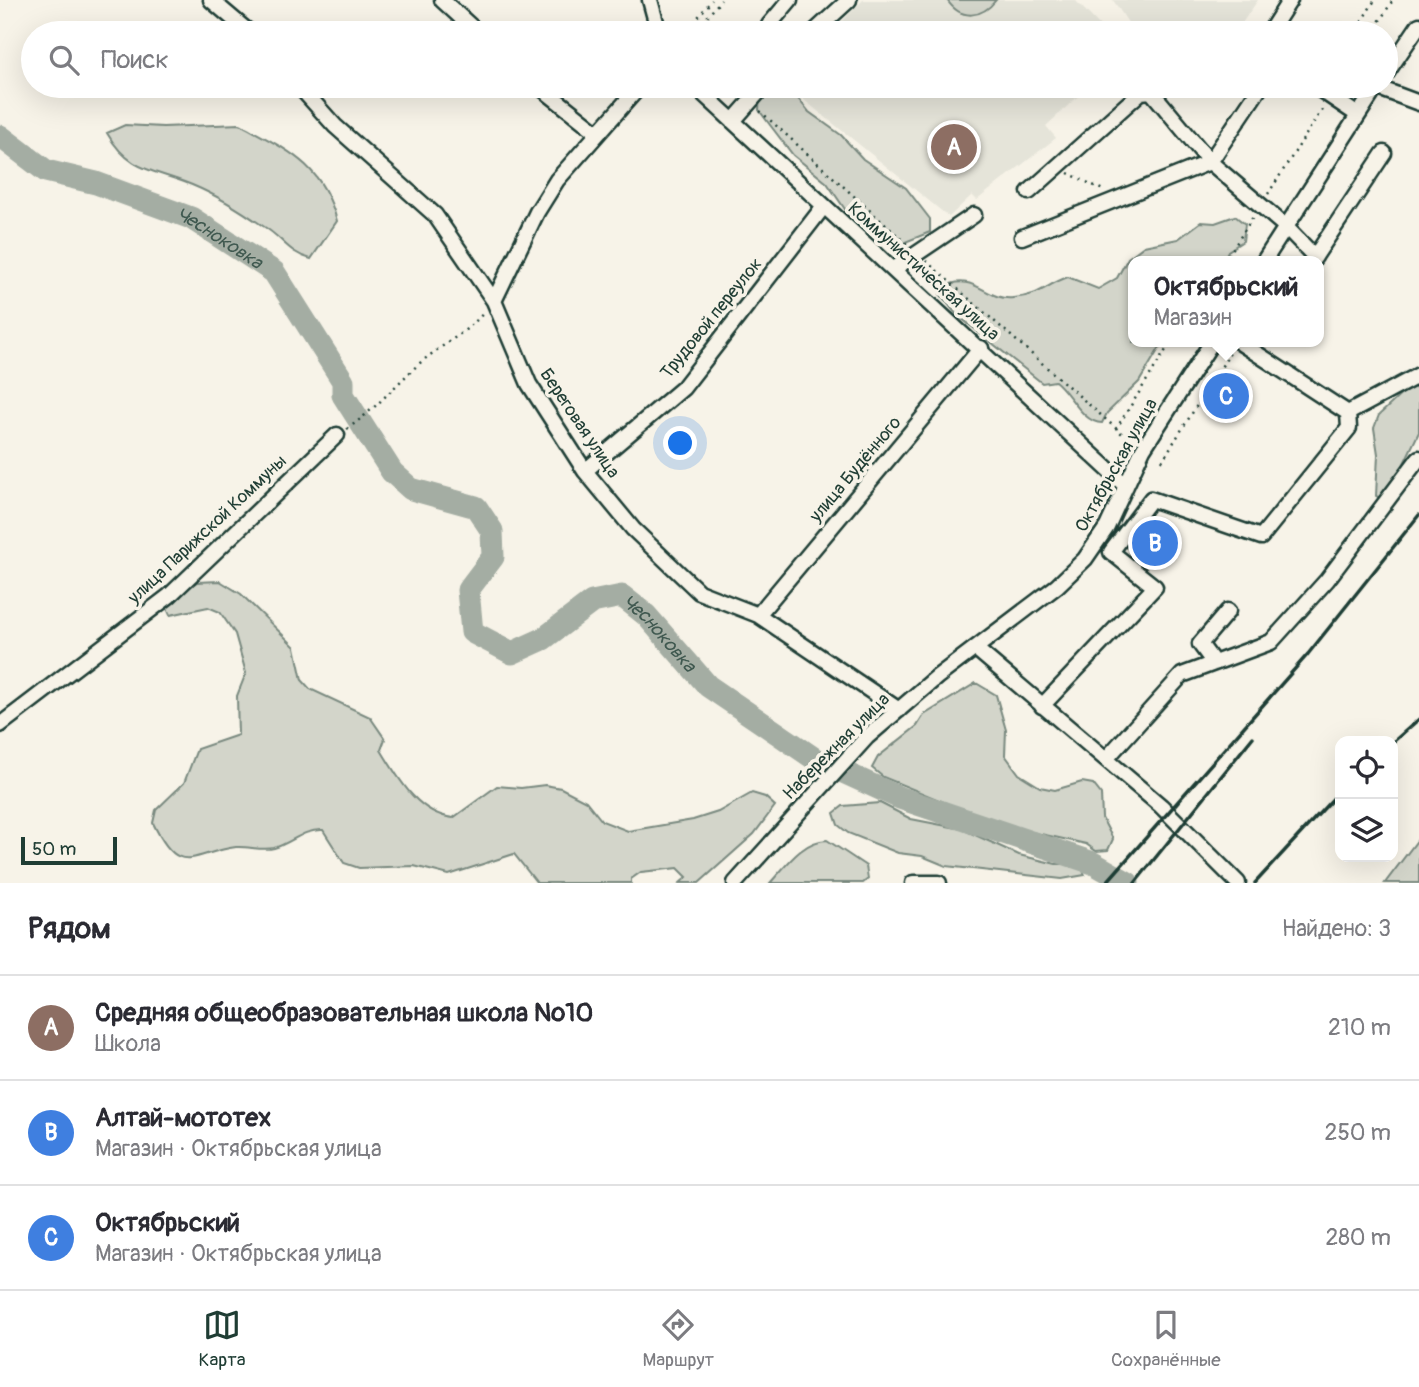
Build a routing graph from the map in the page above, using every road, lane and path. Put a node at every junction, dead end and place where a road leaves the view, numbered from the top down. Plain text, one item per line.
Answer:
1 (211, 0) edge
2 (442, 0) edge
3 (650, 0) edge
4 (712, 0) edge
5 (721, 0) edge
6 (790, 0) edge
7 (849, 0) edge
8 (1290, 0) edge
9 (1374, 0) edge
10 (1393, 0) edge
11 (236, 21) edge
12 (465, 21) edge
13 (656, 21) edge
14 (695, 21) edge
15 (704, 21) edge
16 (772, 21) edge
17 (826, 21) edge
18 (1277, 21) edge
19 (1362, 21) edge
20 (1380, 21) edge
21 (1419, 25) edge
22 (1398, 56) edge
23 (1398, 95) edge
24 (310, 98) edge
25 (554, 98) edge
26 (629, 98) edge
27 (708, 98) edge
28 (754, 98) edge
29 (1134, 98) edge
30 (1157, 98) edge
31 (1253, 98) edge
32 (1330, 98) edge
33 (1332, 98) edge
34 (1370, 98) edge
35 (750, 102) junction
36 (1419, 103) edge
37 (1358, 115) junction
38 (733, 121) junction
39 (597, 132) junction
40 (1384, 153) dead end
41 (1210, 162) junction
42 (1056, 167) junction
43 (1028, 192) dead end
44 (1122, 199) junction
45 (824, 206) junction
46 (1260, 207) junction
47 (974, 215) dead end
48 (1286, 227) junction
49 (1021, 236) dead end
50 (917, 252) junction
51 (1228, 256) edge
52 (1267, 256) edge
53 (1311, 256) edge
54 (1316, 256) edge
55 (894, 269) junction
56 (494, 300) junction
57 (1168, 347) edge
58 (1209, 347) edge
59 (1235, 347) edge
60 (981, 348) junction
61 (1419, 376) edge
62 (1348, 413) junction
63 (1116, 429) junction
64 (337, 435) joint
65 (1128, 439) dead end
66 (1419, 458) edge
67 (1161, 461) dead end
68 (585, 471) junction
69 (1126, 486) junction
70 (1228, 611) dead end
71 (758, 615) junction
72 (975, 648) junction
73 (1214, 663) junction
74 (1042, 706) junction
75 (899, 710) junction
76 (0, 725) edge
77 (1106, 759) junction
78 (735, 883) edge
79 (913, 883) edge
80 (939, 883) edge
81 (1238, 883) edge

1 - 11 street
2 - 12 street
3 - 13 street
4 - 14 path
5 - 15 path
6 - 16 street
7 - 17 street
8 - 18 street
9 - 19 path
10 - 20 path
21 - 22 street
23 - 36 street
24 - 56 street, Береговая улица
25 - 39 street
26 - 39 street
27 - 38 street, Коммунистическая улица
28 - 35 street
29 - 42 street
30 - 41 street
31 - 41 street
32 - 46 path
33 - 37 street
34 - 37 street
35 - 38 street
35 - 50 path
37 - 48 street
38 - 45 street, Коммунистическая улица
39 - 56 street
40 - 54 street
41 - 44 street
41 - 46 street
42 - 43 street
42 - 44 path
44 - 49 street
45 - 55 street, Коммунистическая улица
45 - 68 street, Трудовой переулок
46 - 48 street
46 - 51 path
47 - 50 street
48 - 52 street
48 - 53 street
50 - 55 street
50 - 63 path
55 - 60 street, Коммунистическая улица
56 - 64 path
56 - 68 street, Береговая улица
57 - 63 path
58 - 69 street, Октябрьская улица
59 - 62 street
59 - 67 path
60 - 69 street, Коммунистическая улица
60 - 71 street, улица Будённого
61 - 62 street
62 - 74 street
63 - 65 path
64 - 76 street, улица Парижской Коммуны
66 - 73 street
68 - 71 street, Береговая улица
69 - 72 street, Октябрьская улица
70 - 73 street
71 - 75 street, Береговая улица
72 - 74 street
72 - 75 street, Набережная улица
73 - 77 street
74 - 77 street
75 - 78 street, Набережная улица
77 - 81 street
79 - 80 street

